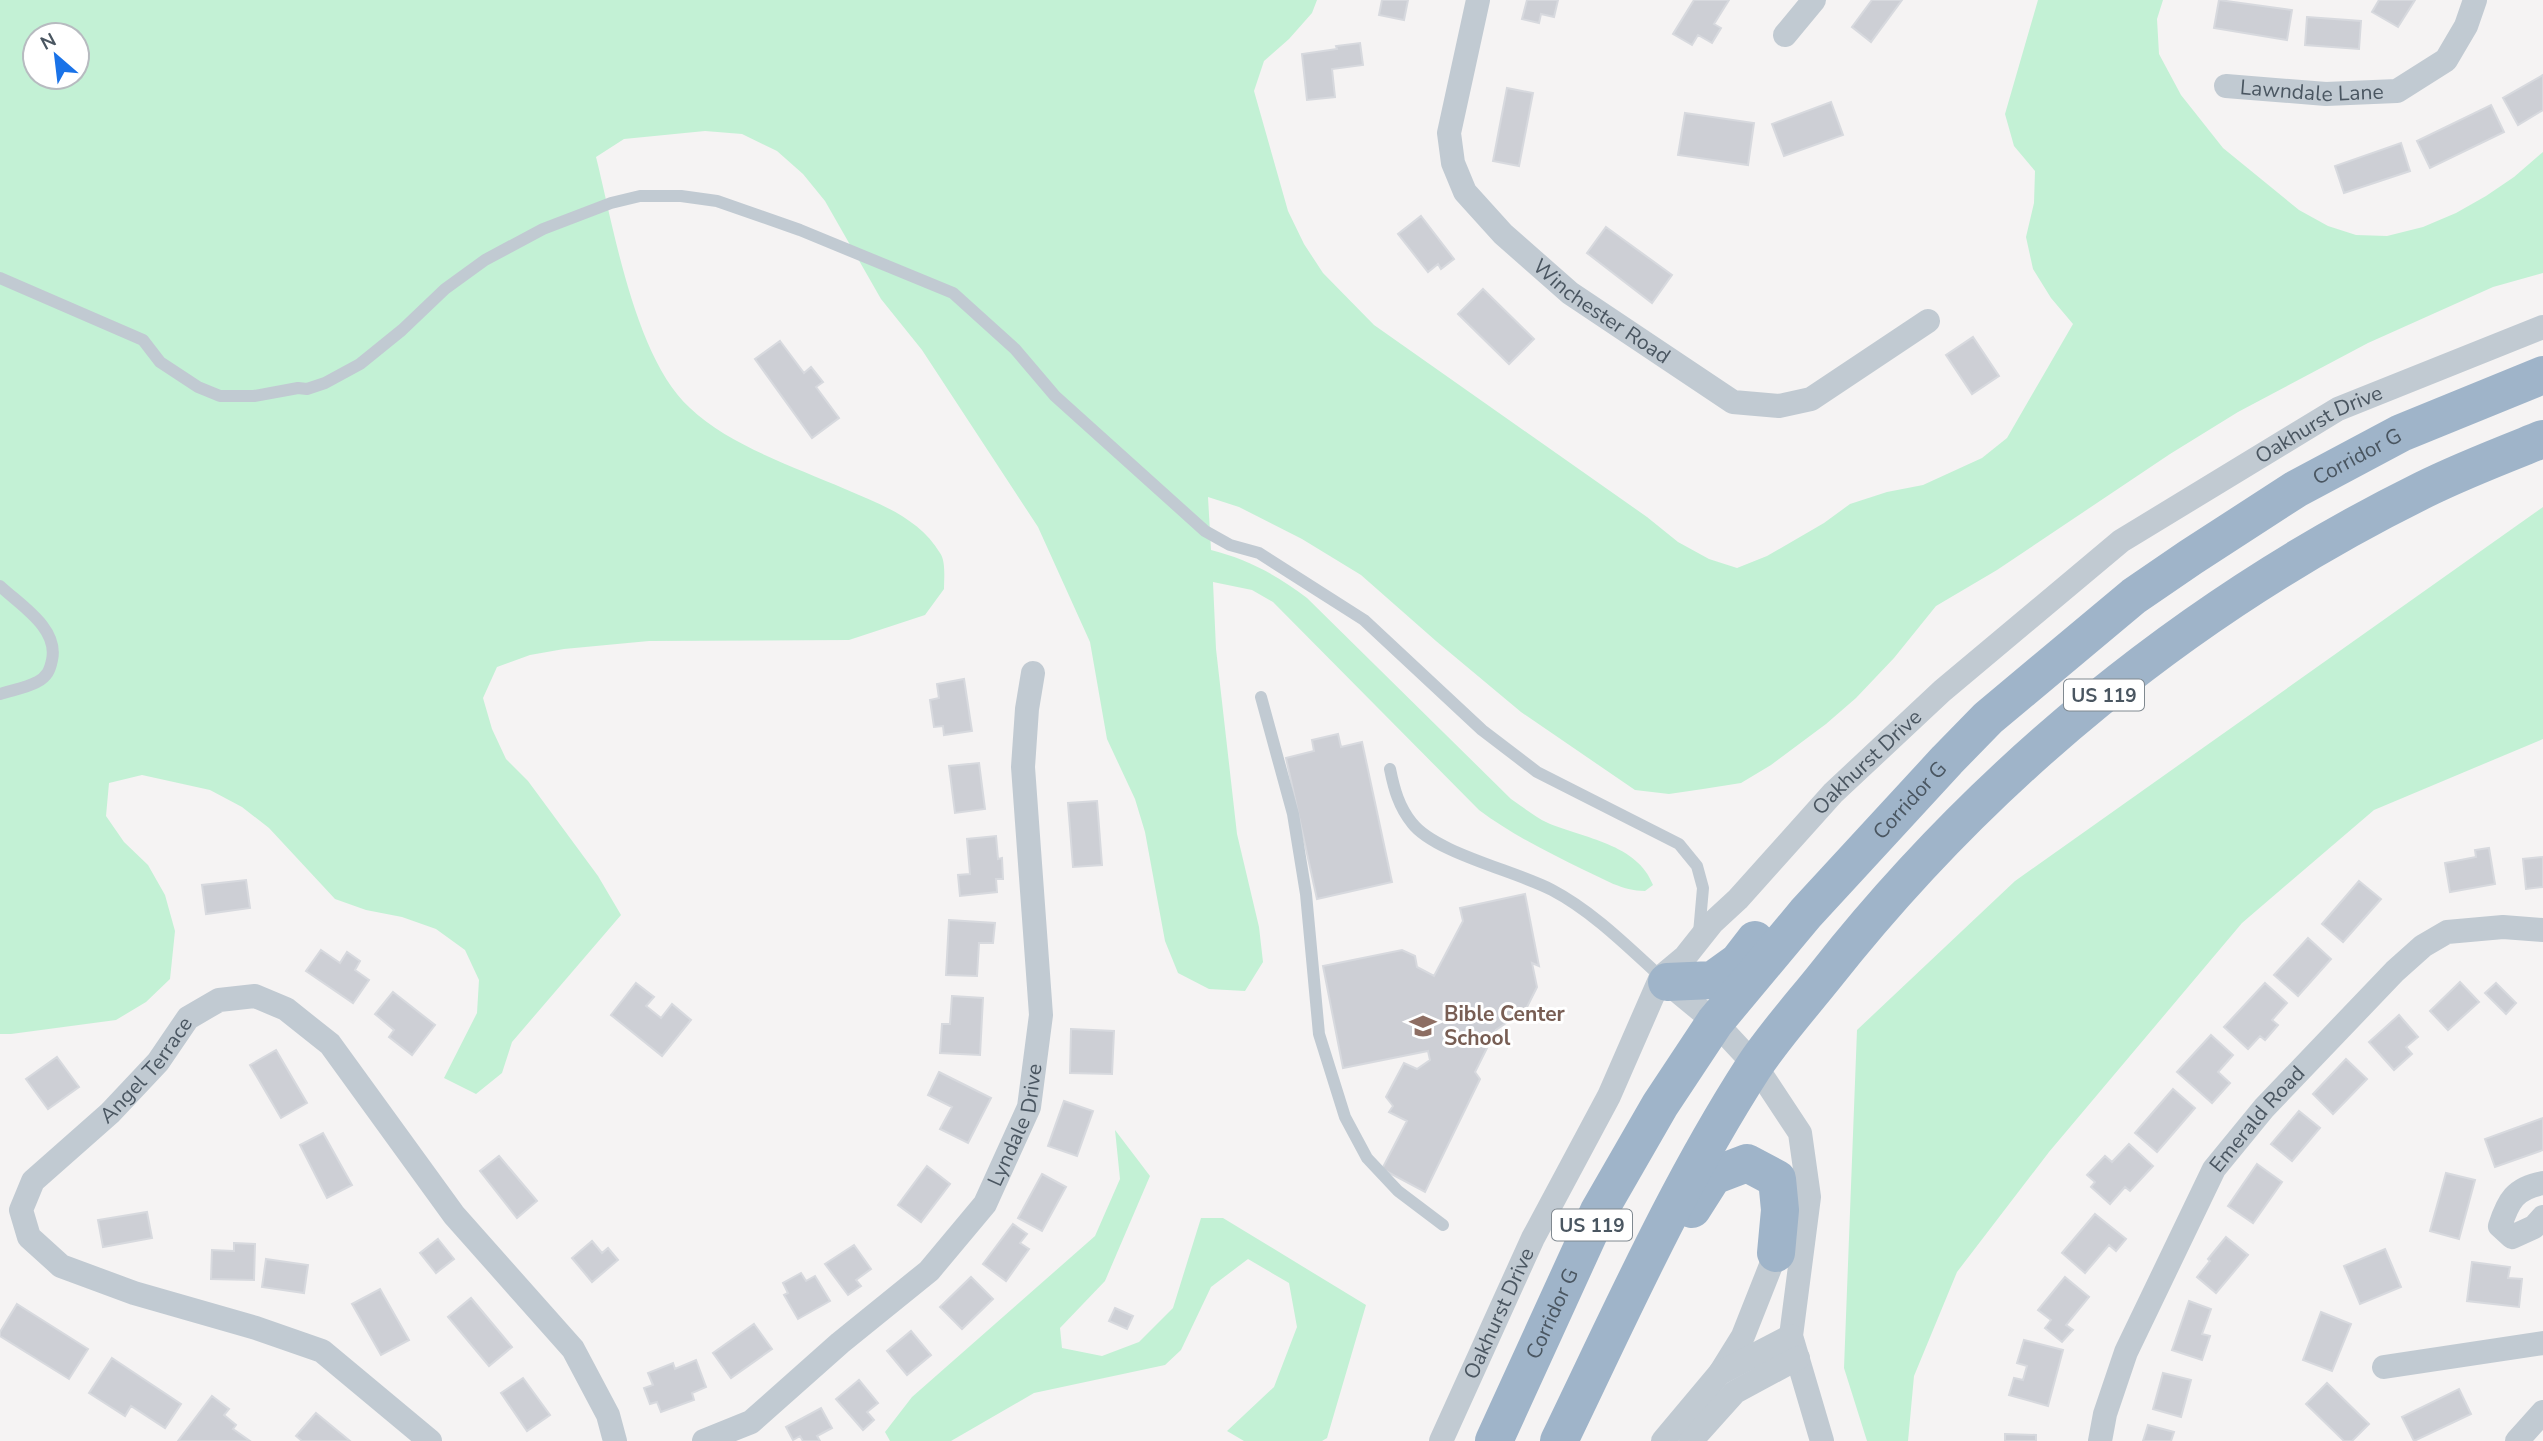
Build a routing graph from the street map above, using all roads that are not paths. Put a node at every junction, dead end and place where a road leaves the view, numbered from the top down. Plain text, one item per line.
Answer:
1 (1478, 0) edge
2 (1814, 0) edge
3 (2476, 0) edge
4 (1785, 35) dead end
5 (2226, 86) dead end
6 (0, 278) edge
7 (1928, 321) dead end
8 (2543, 327) edge
9 (2543, 375) edge
10 (2543, 439) edge
11 (0, 586) edge
12 (1033, 673) dead end
13 (0, 694) edge
14 (1261, 697) dead end
15 (1947, 760) junction
16 (1390, 769) dead end
17 (2543, 930) edge
18 (1699, 940) junction
19 (1664, 979) junction
20 (1715, 1023) junction
21 (1755, 1065) junction
22 (1805, 1168) junction
23 (2543, 1183) edge
24 (2543, 1217) edge
25 (1443, 1225) dead end
26 (1776, 1253) junction
27 (2543, 1343) edge
28 (1794, 1347) junction
29 (2384, 1367) dead end
30 (1720, 1373) junction
31 (1581, 1394) junction
32 (2543, 1412) edge
33 (756, 1431) edge
34 (430, 1441) edge
35 (615, 1441) edge
36 (704, 1441) edge
37 (1441, 1441) edge
38 (1494, 1441) edge
39 (1559, 1441) edge
40 (1663, 1441) edge
41 (1691, 1441) edge
42 (1822, 1441) edge
43 (2100, 1441) edge
44 (2517, 1441) edge

1 - 7 street, Winchester Road
2 - 4 street
3 - 5 street, Lawndale Lane
6 - 18 lane
8 - 18 street, Oakhurst Drive
9 - 15 highway, Corridor G / US 119
10 - 21 highway, US 119
11 - 13 lane
12 - 33 street, Lyndale Drive
14 - 25 lane
15 - 19 highway
15 - 20 highway, Corridor G / US 119
16 - 19 lane
17 - 43 street, Emerald Road
18 - 19 street, Oakhurst Drive
19 - 20 street
19 - 37 street, Oakhurst Drive
20 - 21 street
20 - 38 highway, Corridor G / US 119
21 - 22 street
21 - 31 highway, US 119
22 - 26 street
22 - 28 street
23 - 24 street
26 - 30 street
26 - 31 highway
27 - 29 street
28 - 30 street
28 - 41 street
28 - 42 street
30 - 40 street
31 - 39 highway, US 119
32 - 44 street
33 - 36 street, Lyndale Drive
34 - 35 street, Angel Terrace

